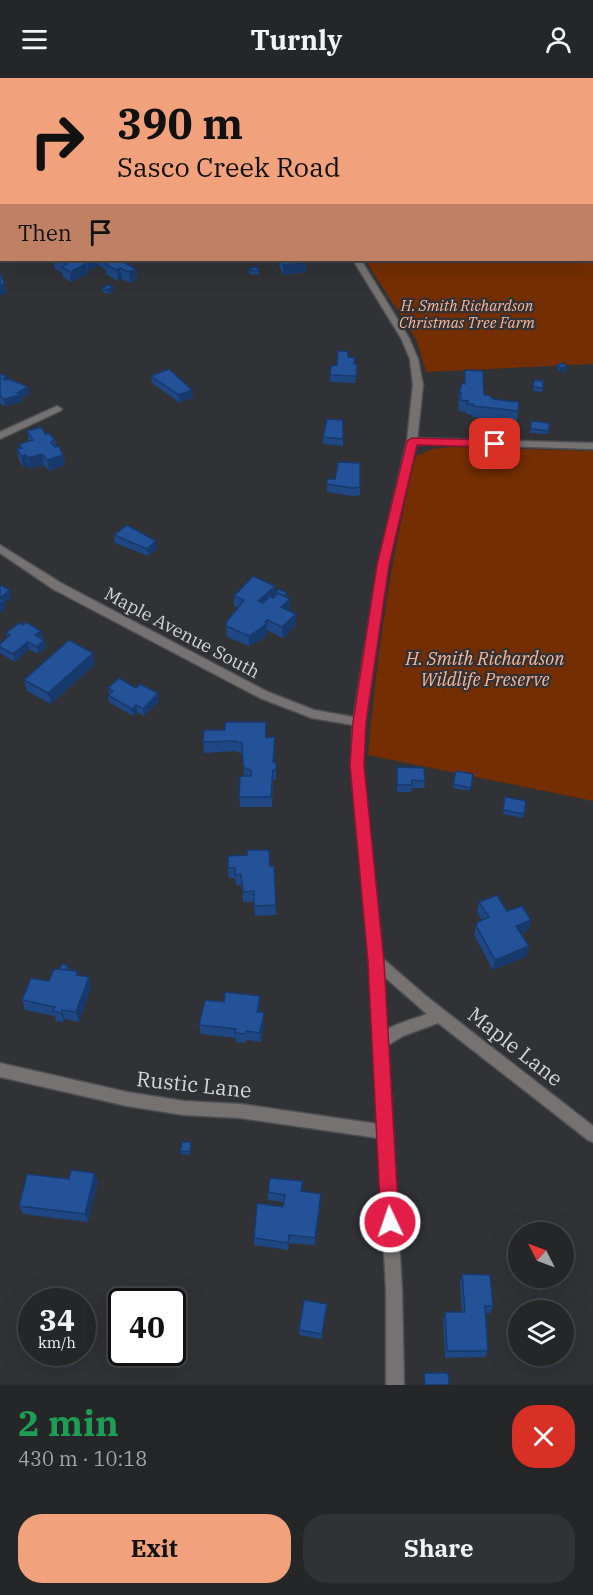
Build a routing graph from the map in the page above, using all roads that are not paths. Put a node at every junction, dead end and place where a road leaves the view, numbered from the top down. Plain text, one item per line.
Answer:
1 (358, 261) edge
2 (57, 409) dead end
3 (0, 436) edge
4 (412, 441) junction
5 (593, 446) edge
6 (0, 548) edge
7 (360, 722) junction
8 (376, 962) junction
9 (439, 1016) junction
10 (380, 1043) junction
11 (0, 1070) edge
12 (385, 1132) junction
13 (593, 1135) edge
14 (394, 1385) edge

1 - 4 street
2 - 3 street
4 - 5 street
4 - 7 street
6 - 7 street, Maple Avenue South
7 - 8 street
8 - 9 street, Maple Lane
8 - 10 street
9 - 10 street, Maple Lane
9 - 13 street, Maple Lane
10 - 12 street
11 - 12 street, Rustic Lane
12 - 14 street

